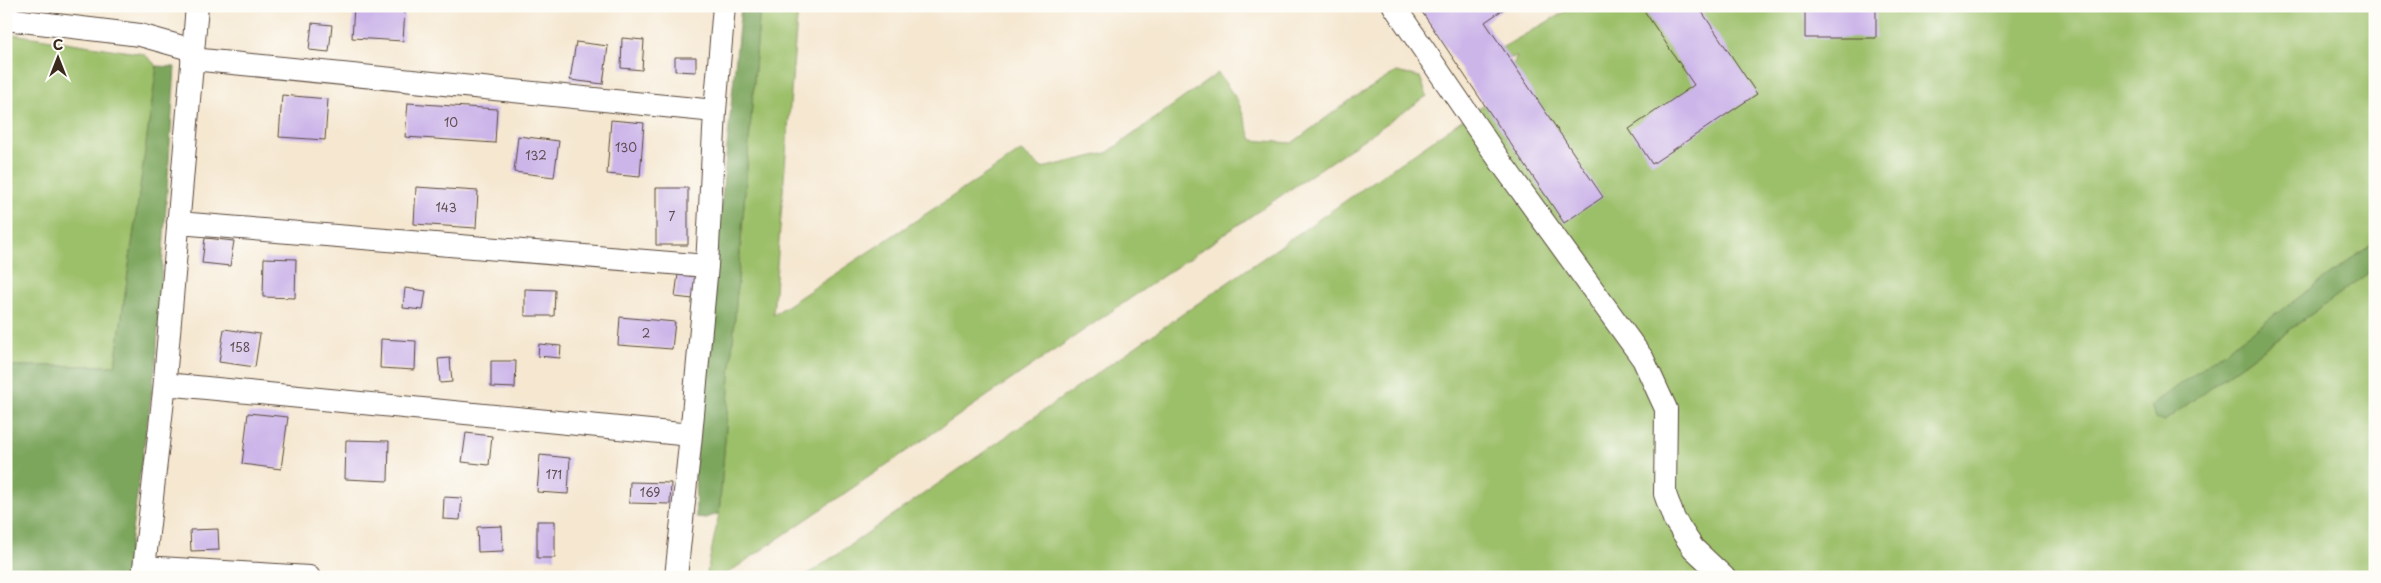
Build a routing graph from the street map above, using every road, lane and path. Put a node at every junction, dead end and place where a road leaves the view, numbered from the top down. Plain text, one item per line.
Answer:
1 (197, 6) edge
2 (724, 6) edge
3 (1394, 6) edge
4 (6, 19) edge
5 (192, 54) junction
6 (715, 111) junction
7 (178, 223) junction
8 (707, 266) junction
9 (165, 384) junction
10 (691, 435) junction
11 (144, 572) edge
12 (310, 577) edge
13 (676, 577) edge
14 (1724, 577) edge

1 - 5 street
2 - 6 street
3 - 14 street
4 - 5 street
5 - 6 street
5 - 7 street
6 - 8 street
7 - 8 street
7 - 9 street
8 - 10 street
9 - 10 street
9 - 11 street
10 - 13 street
11 - 12 street

